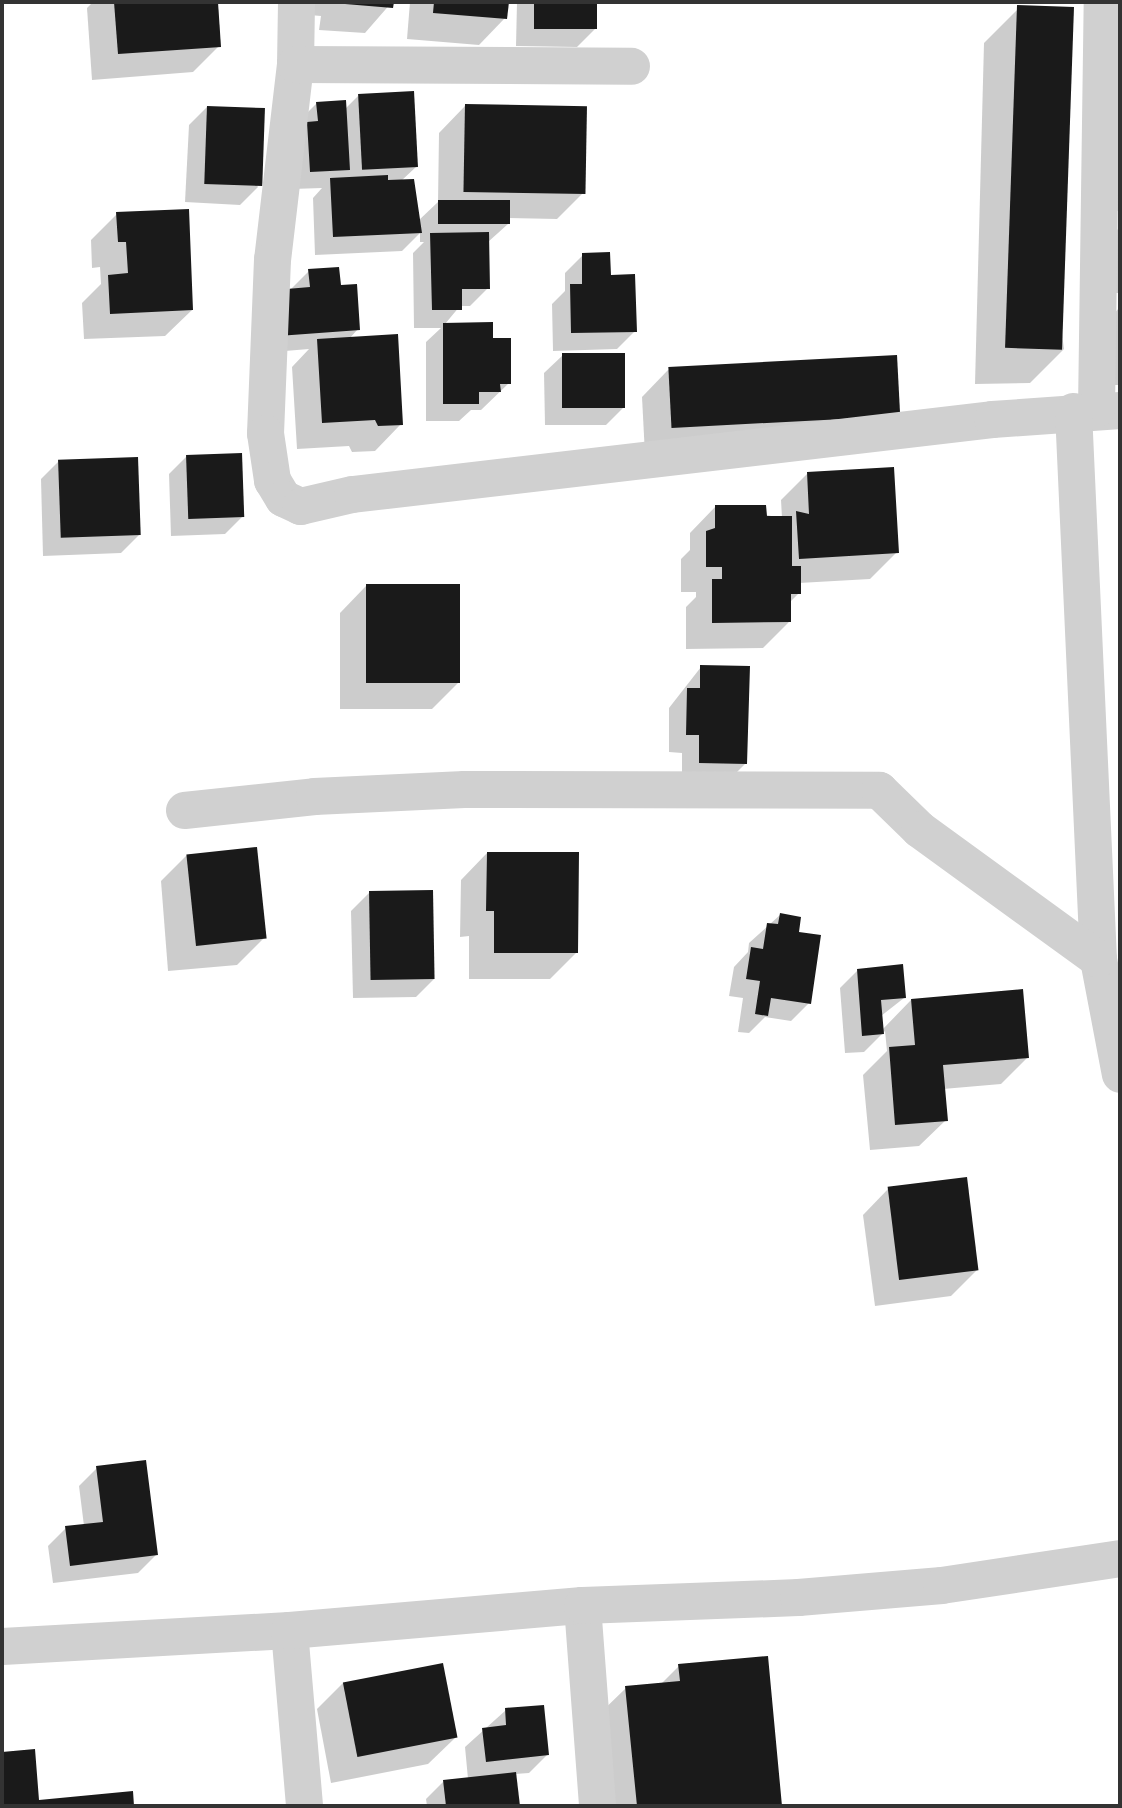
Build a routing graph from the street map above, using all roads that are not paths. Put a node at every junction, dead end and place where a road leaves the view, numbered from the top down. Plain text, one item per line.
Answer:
1 (296, 2) edge
2 (1102, 2) edge
3 (295, 64) junction
4 (631, 66) dead end
5 (1097, 410) edge
6 (184, 810) dead end
7 (1098, 959) junction
8 (1120, 1074) edge
9 (1120, 1558) edge
10 (582, 1605) junction
11 (289, 1630) junction
12 (2, 1646) edge
13 (304, 1806) edge
14 (597, 1806) edge

1 - 3 street
2 - 5 street
3 - 4 street
3 - 5 street
5 - 7 street
6 - 7 street
7 - 8 street
9 - 10 street
10 - 11 street
10 - 14 street
11 - 12 street
11 - 13 street

